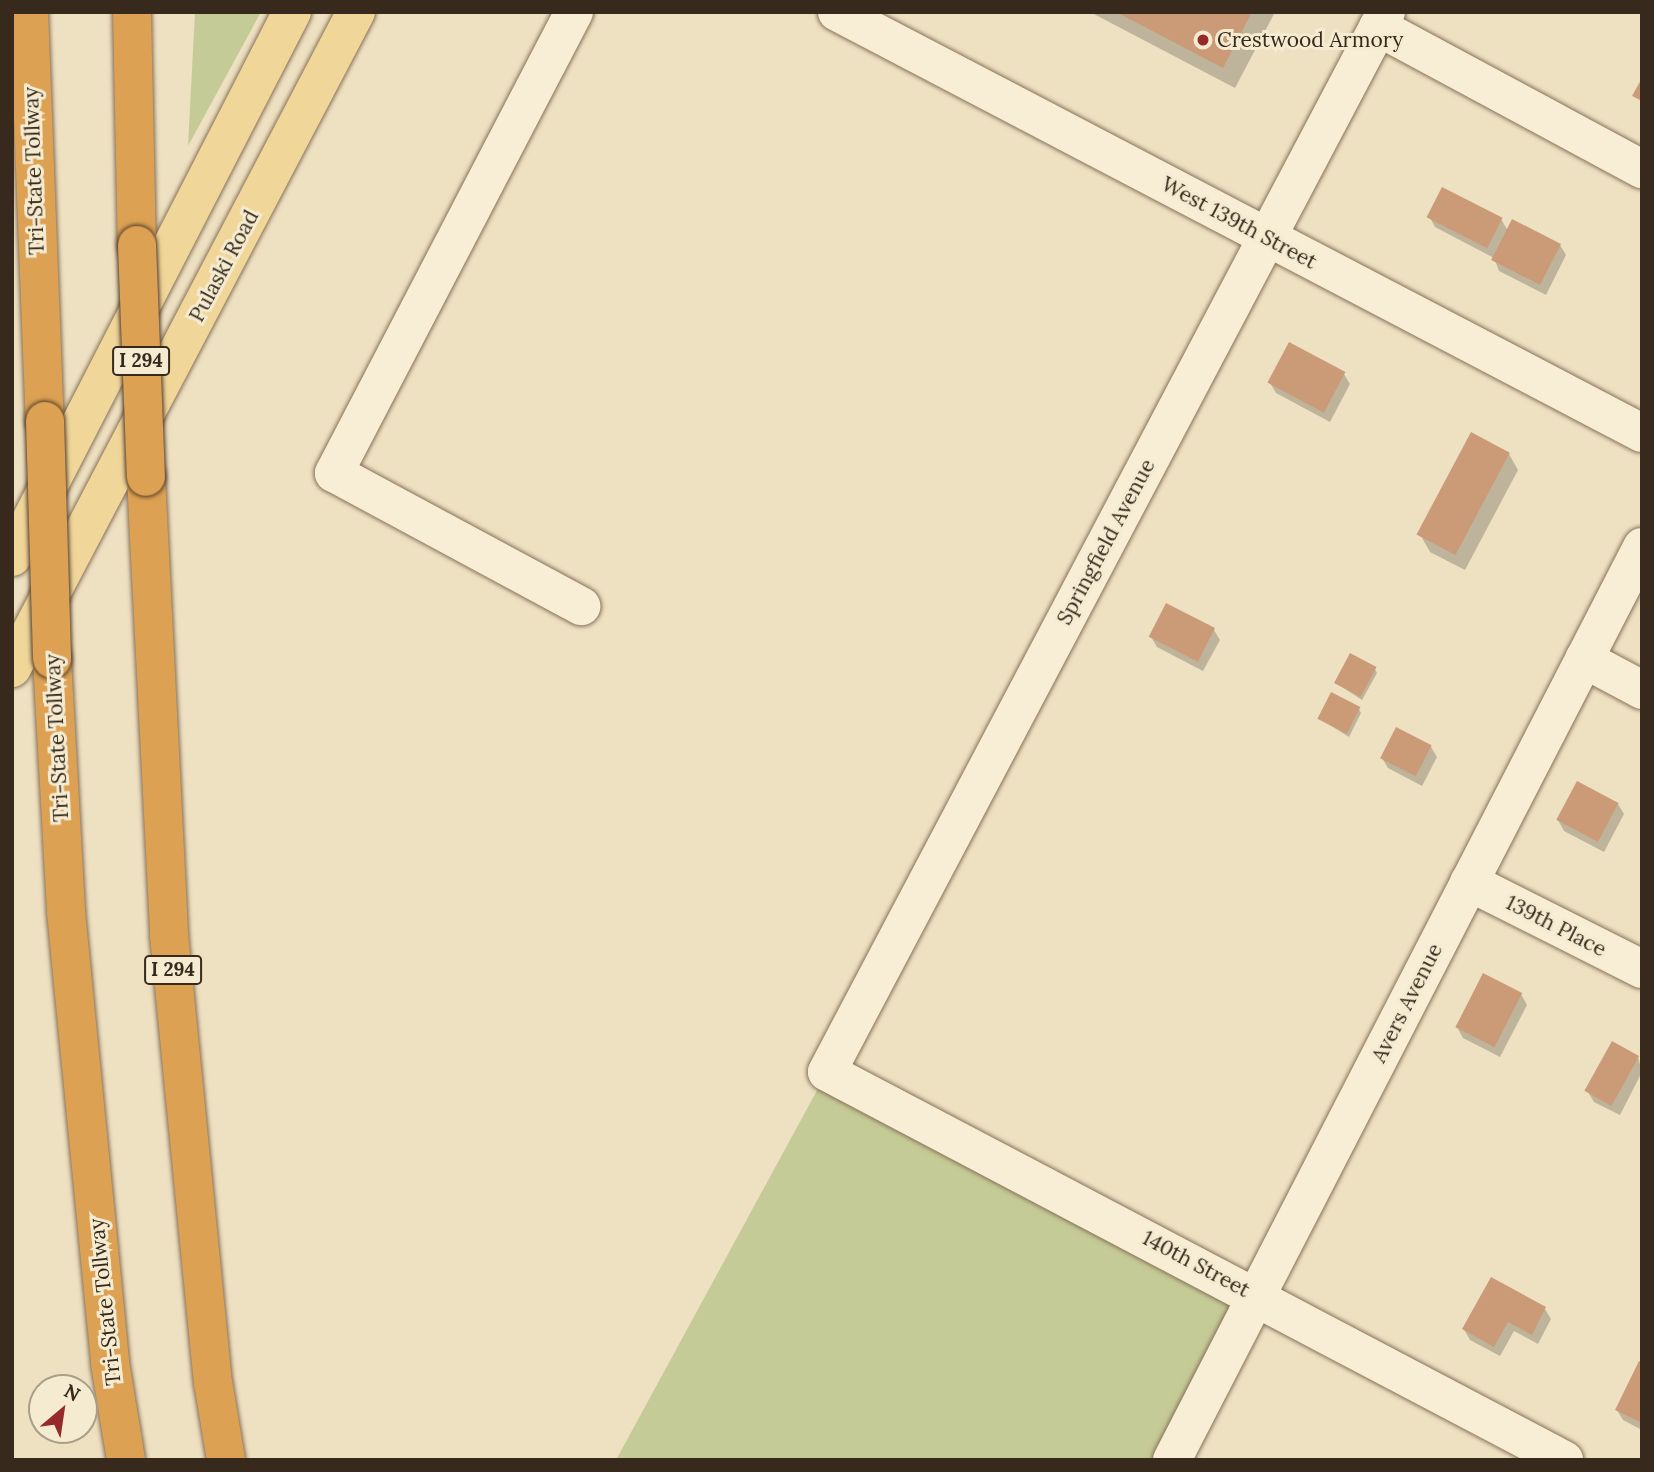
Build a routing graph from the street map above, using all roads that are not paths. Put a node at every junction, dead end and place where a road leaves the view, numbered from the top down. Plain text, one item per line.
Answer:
1 (29, 12) edge
2 (132, 12) edge
3 (292, 12) edge
4 (356, 12) edge
5 (574, 12) edge
6 (837, 12) edge
7 (1382, 19) edge
8 (1642, 169) edge
9 (1267, 237) junction
10 (1642, 433) edge
11 (1642, 547) edge
12 (12, 557) edge
13 (581, 606) dead end
14 (1584, 659) junction
15 (12, 668) edge
16 (1642, 690) edge
17 (1469, 882) junction
18 (1642, 969) edge
19 (827, 1072) joint
20 (1256, 1296) junction
21 (126, 1460) edge
22 (226, 1460) edge
23 (1172, 1460) edge
24 (1564, 1460) edge

1 - 21 highway, Tri-State Tollway, bridge
2 - 22 highway, I 294, bridge
3 - 12 main road
4 - 15 main road, Pulaski Road
5 - 13 street
6 - 9 street, West 139th Street
7 - 8 street
7 - 9 street, Springfield Avenue
9 - 10 street, West 139th Street
9 - 19 street, Springfield Avenue
11 - 14 street, Avers Avenue
14 - 16 street
14 - 17 street, Avers Avenue
17 - 18 street, 139th Place
17 - 20 street, Avers Avenue
19 - 20 street, 140th Street
20 - 23 street, Avers Avenue
20 - 24 street, 140th Street

